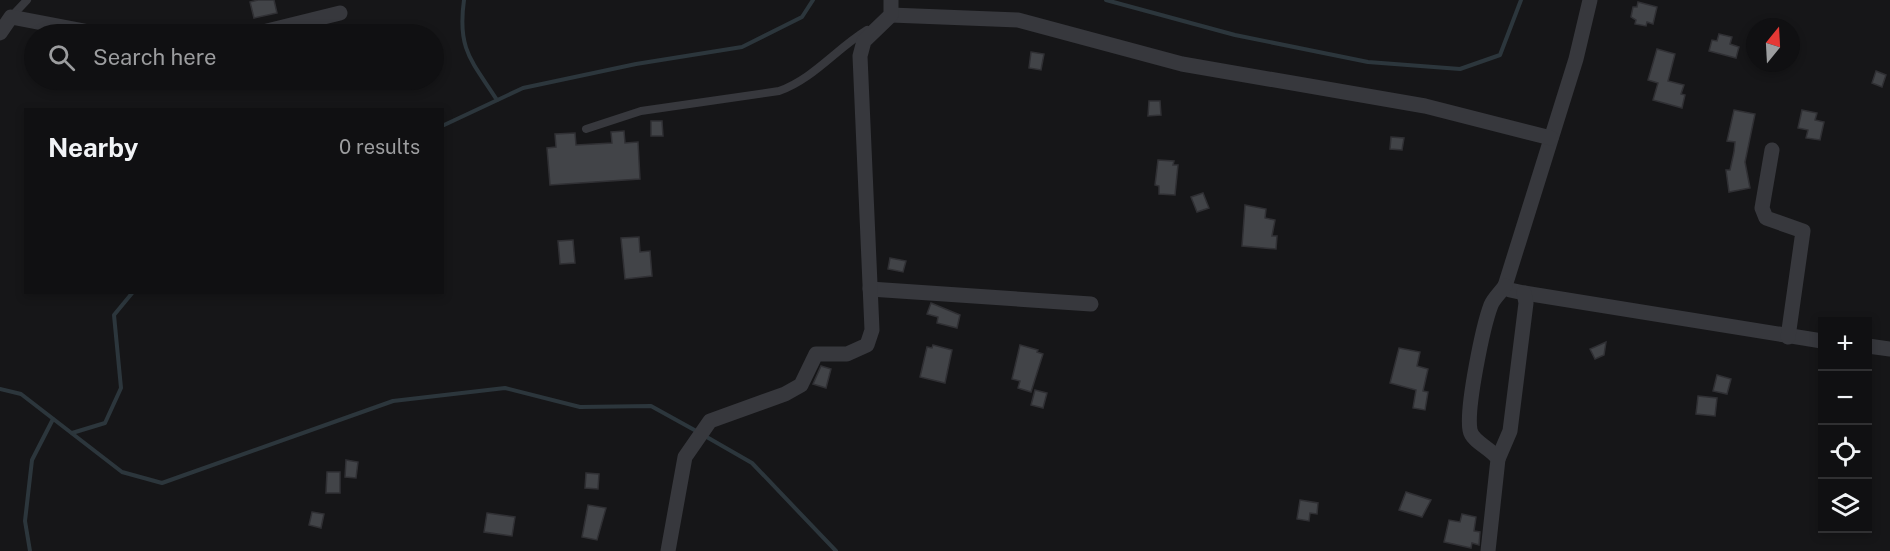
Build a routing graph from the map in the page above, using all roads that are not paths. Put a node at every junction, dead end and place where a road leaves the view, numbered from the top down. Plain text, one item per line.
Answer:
1 (27, 0) edge
2 (1590, 0) edge
3 (891, 8) edge
4 (340, 13) dead end
5 (11, 17) junction
6 (48, 24) edge
7 (295, 24) edge
8 (875, 30) junction
9 (0, 33) edge
10 (586, 129) dead end
11 (1551, 138) junction
12 (1772, 150) dead end
13 (1505, 286) junction
14 (870, 289) junction
15 (1524, 293) junction
16 (1091, 304) dead end
17 (1788, 337) junction
18 (1818, 341) edge
19 (1872, 347) edge
20 (1890, 349) edge
21 (1498, 459) junction
22 (668, 551) edge
23 (1488, 551) edge

1 - 5 lane
2 - 11 street
3 - 8 street
3 - 11 street
4 - 7 street
5 - 6 street
5 - 9 street
8 - 10 lane
8 - 14 street
11 - 13 street
12 - 17 street
13 - 15 street
13 - 21 street
14 - 16 street
14 - 22 street
15 - 17 street
15 - 21 street
17 - 18 street
19 - 20 street
21 - 23 street

